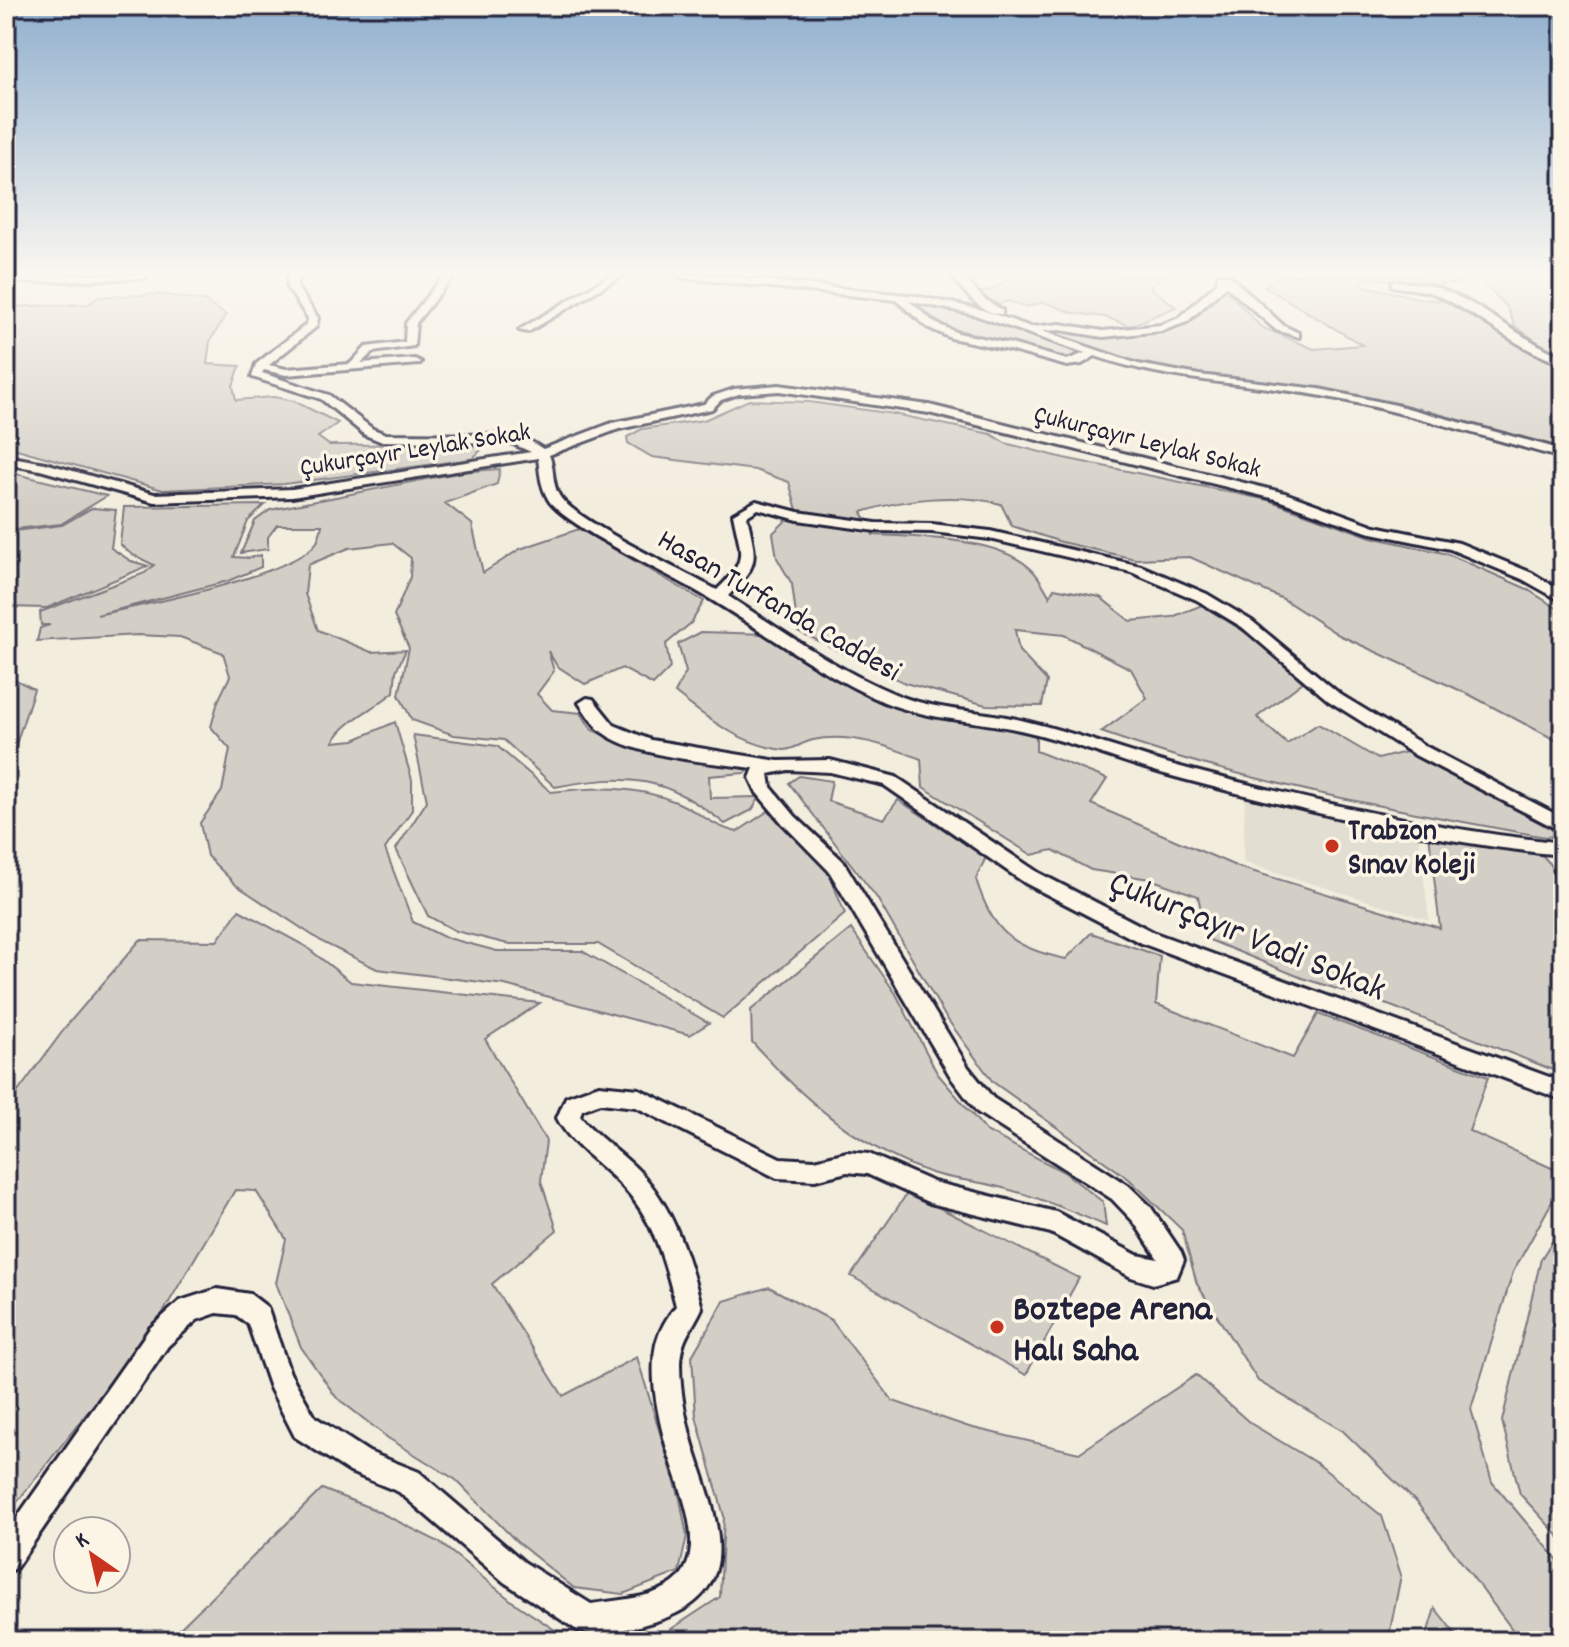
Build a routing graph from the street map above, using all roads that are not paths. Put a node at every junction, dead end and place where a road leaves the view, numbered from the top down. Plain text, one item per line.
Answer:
1 (278, 352) edge
2 (363, 352) edge
3 (1028, 352) edge
4 (1090, 352) edge
5 (1541, 352) edge
6 (1093, 353) junction
7 (1563, 361) edge
8 (415, 362) dead end
9 (260, 366) junction
10 (353, 368) junction
11 (541, 454) junction
12 (1563, 454) edge
13 (6, 460) edge
14 (719, 597) junction
15 (1563, 598) edge
16 (587, 703) dead end
17 (774, 765) junction
18 (1563, 826) edge
19 (1563, 849) edge
20 (1563, 1091) edge
21 (6, 1558) edge

1 - 9 street
2 - 10 street
3 - 6 street
4 - 6 street
5 - 7 street
6 - 12 street
8 - 10 street
9 - 10 street
9 - 11 street
11 - 13 street, Çukurçayır Leylak Sokak
11 - 14 street, Hasan Turfanda Caddesi
11 - 15 street, Çukurçayır Leylak Sokak
14 - 18 street
14 - 19 street, Hasan Turfanda Caddesi
16 - 17 street, Çukurçayır Vadi Sokak
17 - 20 street, Çukurçayır Vadi Sokak
17 - 21 street

